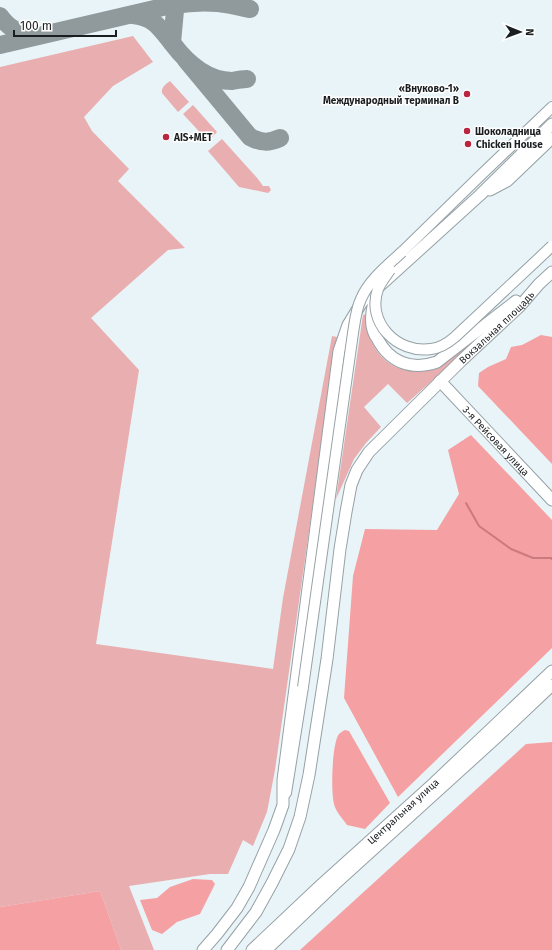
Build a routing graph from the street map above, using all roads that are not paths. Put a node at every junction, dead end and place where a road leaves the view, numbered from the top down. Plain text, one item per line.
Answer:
1 (552, 108) edge
2 (552, 124) edge
3 (552, 138) edge
4 (480, 195) junction
5 (552, 246) edge
6 (402, 252) junction
7 (552, 272) edge
8 (539, 284) junction
9 (380, 286) junction
10 (440, 381) junction
11 (552, 500) edge
12 (552, 671) edge
13 (552, 685) edge
14 (282, 805) junction
15 (203, 950) edge
16 (227, 950) edge
17 (252, 950) edge
18 (266, 950) edge

1 - 6 street
2 - 4 main road
3 - 4 main road
4 - 9 main road
5 - 6 street, bridge
6 - 14 street, bridge
7 - 8 main road, Вокзальная площадь
8 - 9 main road
8 - 10 main road, Вокзальная площадь
9 - 14 main road
10 - 11 main road, 3-я Рейсовая улица
10 - 16 main road, Вокзальная площадь
12 - 17 main road, Центральная улица
13 - 18 main road, Центральная улица
14 - 15 main road

